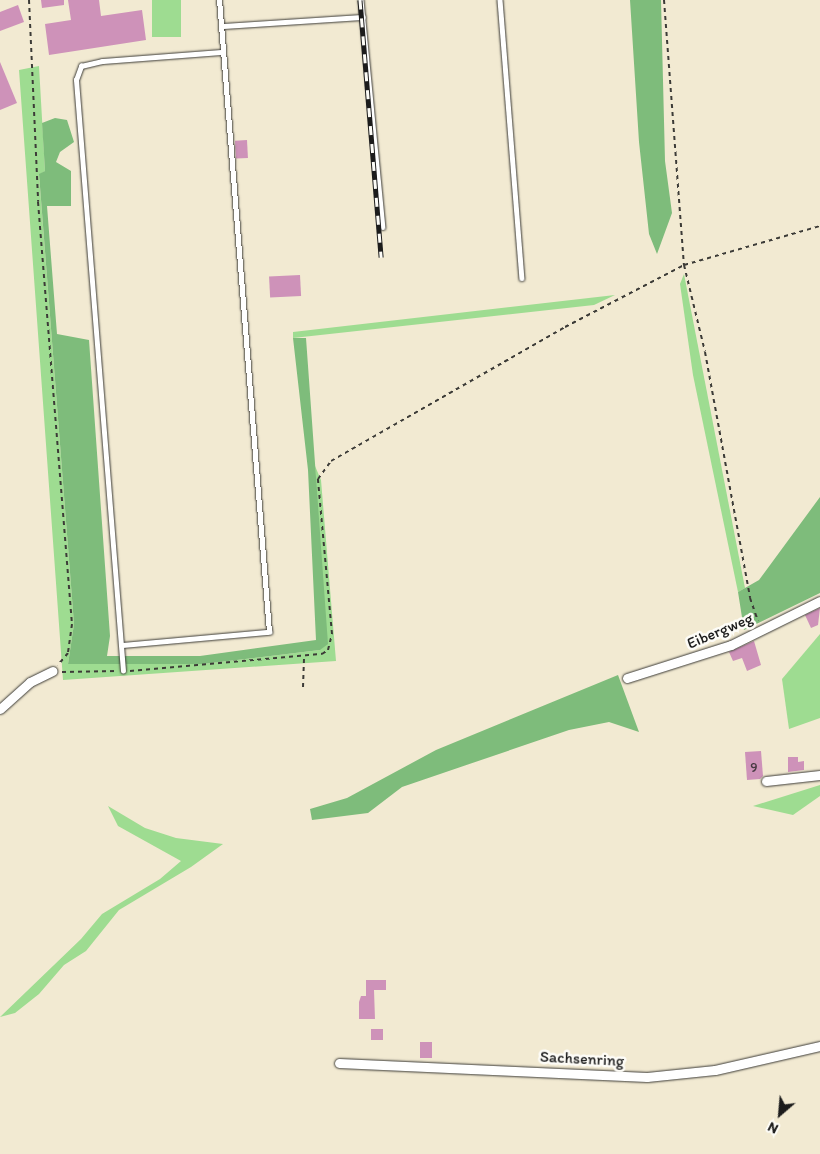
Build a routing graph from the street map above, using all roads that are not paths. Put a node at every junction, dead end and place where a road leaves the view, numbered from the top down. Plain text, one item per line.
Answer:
1 (220, 0) edge
2 (362, 0) edge
3 (500, 0) edge
4 (363, 17) junction
5 (222, 26) junction
6 (222, 52) junction
7 (382, 227) dead end
8 (522, 278) dead end
9 (820, 601) edge
10 (122, 645) junction
11 (53, 671) road end
12 (123, 671) road end
13 (627, 678) dead end
14 (0, 709) edge
15 (820, 775) edge
16 (766, 781) dead end
17 (820, 1046) edge
18 (339, 1063) dead end

1 - 5 lane
2 - 4 lane
3 - 8 lane
4 - 5 lane
4 - 7 lane
5 - 6 lane
6 - 10 lane
6 - 10 lane
9 - 13 street, Eibergweg
10 - 12 lane
11 - 14 street
15 - 16 street
17 - 18 street, Sachsenring

